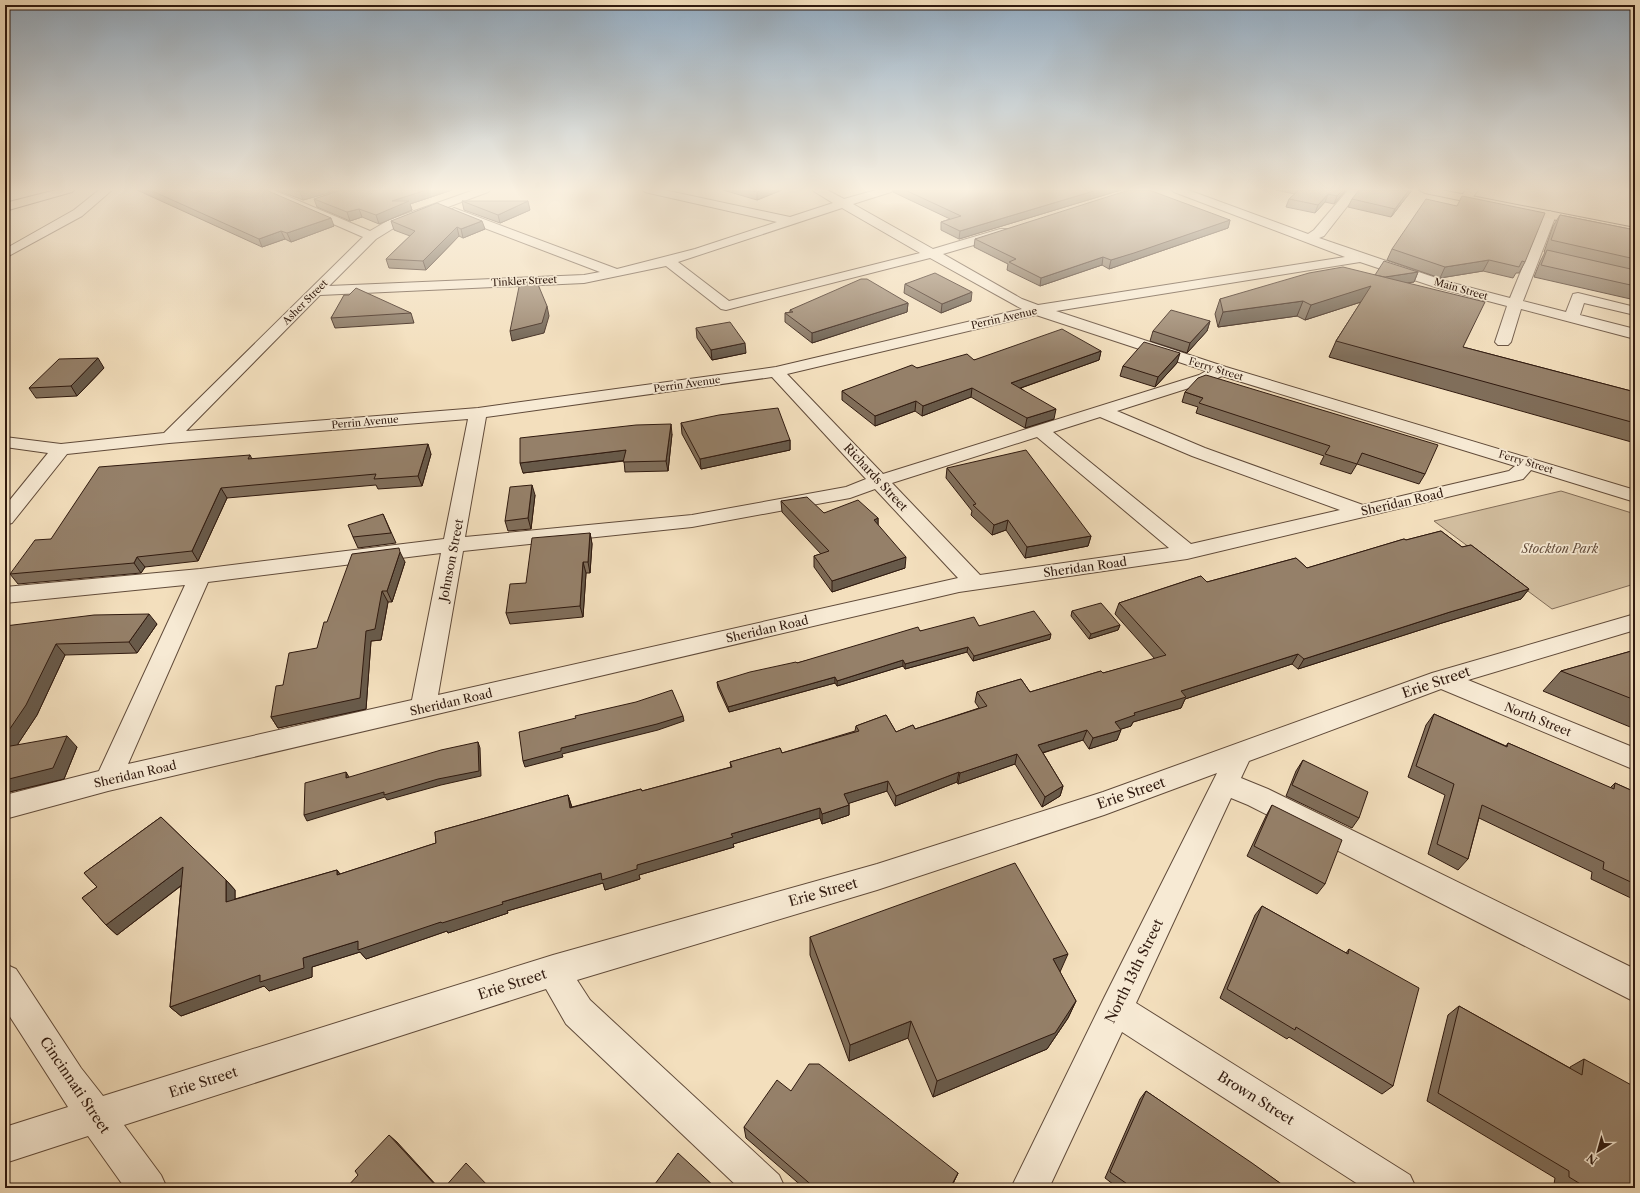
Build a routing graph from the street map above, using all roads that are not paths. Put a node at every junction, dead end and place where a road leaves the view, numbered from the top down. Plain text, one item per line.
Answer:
1 (20, 246) edge
2 (362, 246) edge
3 (543, 246) edge
4 (716, 246) edge
5 (917, 246) edge
6 (958, 246) edge
7 (1330, 246) edge
8 (1538, 246) edge
9 (5, 254) edge
10 (932, 254) junction
11 (1535, 255) junction
12 (1361, 258) junction
13 (1550, 259) edge
14 (668, 261) junction
15 (618, 274) junction
16 (317, 291) junction
17 (1515, 304) junction
18 (1037, 310) junction
19 (1635, 311) edge
20 (1572, 318) junction
21 (1635, 334) edge
22 (1503, 342) dead end
23 (1220, 370) junction
24 (776, 372) junction
25 (1102, 411) junction
26 (478, 413) junction
27 (1040, 430) junction
28 (169, 438) junction
29 (5, 442) edge
30 (61, 449) junction
31 (1528, 463) junction
32 (879, 481) junction
33 (1635, 496) edge
34 (1362, 511) junction
35 (5, 519) edge
36 (454, 545) junction
37 (1187, 552) junction
38 (200, 576) junction
39 (975, 583) junction
40 (5, 595) edge
41 (1635, 622) edge
42 (1440, 679) junction
43 (423, 708) junction
44 (1239, 754) junction
45 (1635, 759) edge
46 (108, 780) junction
47 (1225, 784) junction
48 (5, 807) edge
49 (552, 971) junction
50 (5, 980) edge
51 (1635, 986) edge
52 (1115, 1009) junction
53 (95, 1117) junction
54 (5, 1145) edge
55 (148, 1188) edge
56 (766, 1188) edge
57 (1030, 1188) edge
58 (1397, 1188) edge

1 - 9 street
2 - 16 street, Asher Street
3 - 15 street
4 - 14 street, Tinkler Street
5 - 10 street, Ferry Street
6 - 10 street
7 - 12 street, Main Street
8 - 11 street
10 - 14 street
10 - 18 street, Ferry Street
11 - 13 street
11 - 17 street
12 - 17 street, Main Street
12 - 18 street, Perrin Avenue
14 - 15 street, Tinkler Street
15 - 16 street, Tinkler Street
16 - 28 street, Asher Street
17 - 20 street, Main Street
17 - 22 street
18 - 23 street, Ferry Street
18 - 24 street, Perrin Avenue
19 - 20 street
20 - 21 street, Main Street
23 - 25 street
23 - 31 street, Ferry Street
24 - 26 street, Perrin Avenue
24 - 32 street, Richards Street
25 - 27 street
25 - 34 street
26 - 28 street, Perrin Avenue
26 - 36 street, Johnson Street
27 - 32 street
27 - 37 street
28 - 30 street, Perrin Avenue
29 - 30 street, Perrin Avenue
30 - 35 street
31 - 33 street, Ferry Street
31 - 34 street, Sheridan Road
32 - 36 street
32 - 39 street, Richards Street
34 - 37 street, Sheridan Road
36 - 38 street
36 - 43 street, Johnson Street
37 - 39 street, Sheridan Road
38 - 40 street
38 - 46 street
39 - 43 street, Sheridan Road
41 - 42 street, Erie Street
42 - 44 street, Erie Street
42 - 45 street, North Street
43 - 46 street, Sheridan Road
44 - 47 street, North 13th Street
44 - 49 street, Erie Street
46 - 48 street, Sheridan Road
47 - 51 street
47 - 52 street, North 13th Street
49 - 53 street, Erie Street
49 - 56 street
50 - 53 street, Cincinnati Street
52 - 57 street, North 13th Street
52 - 58 street, Brown Street
53 - 54 street, Erie Street
53 - 55 street, Cincinnati Street

